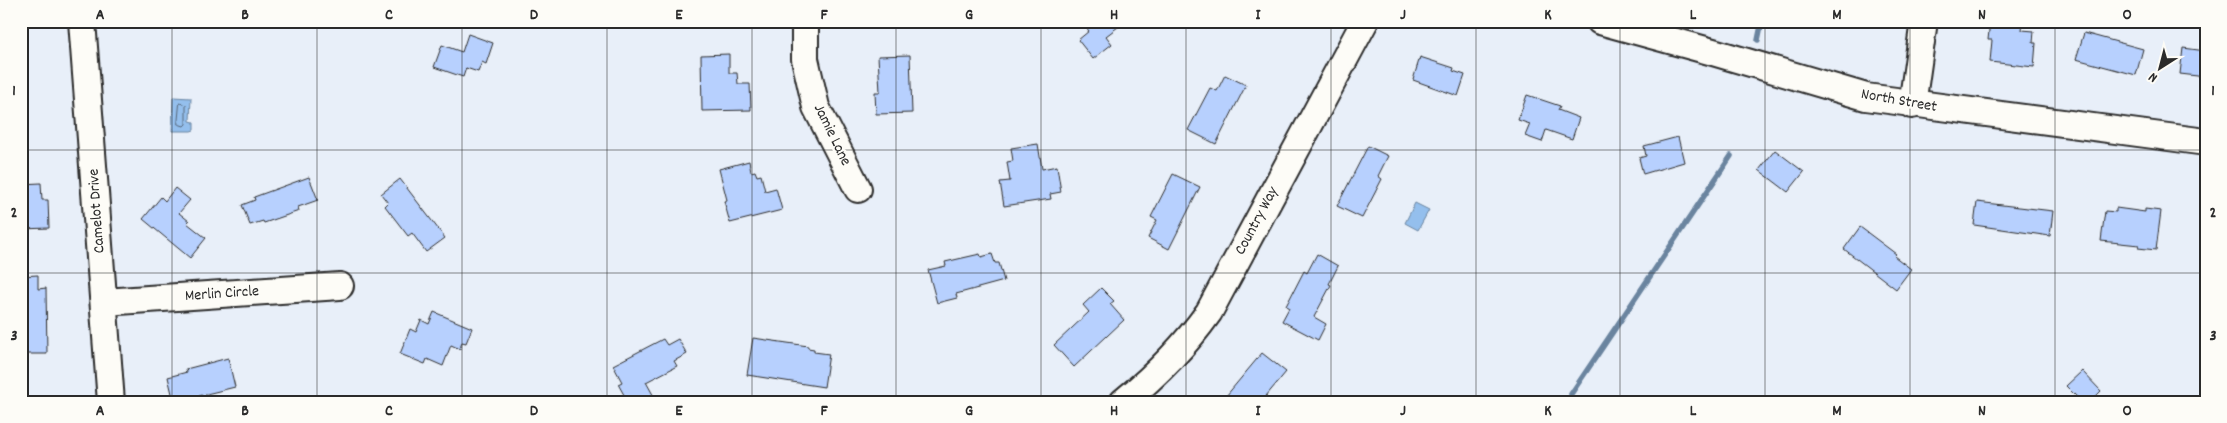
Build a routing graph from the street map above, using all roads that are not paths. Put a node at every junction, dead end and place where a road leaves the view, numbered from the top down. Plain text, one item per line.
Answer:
1 (82, 21) edge
2 (805, 21) edge
3 (1365, 21) edge
4 (1600, 21) edge
5 (1924, 21) edge
6 (1912, 105) junction
7 (2206, 142) edge
8 (858, 189) dead end
9 (340, 286) dead end
10 (104, 302) junction
11 (111, 402) edge
12 (1123, 402) edge

1 - 10 street, Camelot Drive
2 - 8 street, Jamie Lane
3 - 12 street, Country Way
4 - 6 street, North Street
5 - 6 street
6 - 7 street, North Street
9 - 10 street, Merlin Circle
10 - 11 street, Camelot Drive

